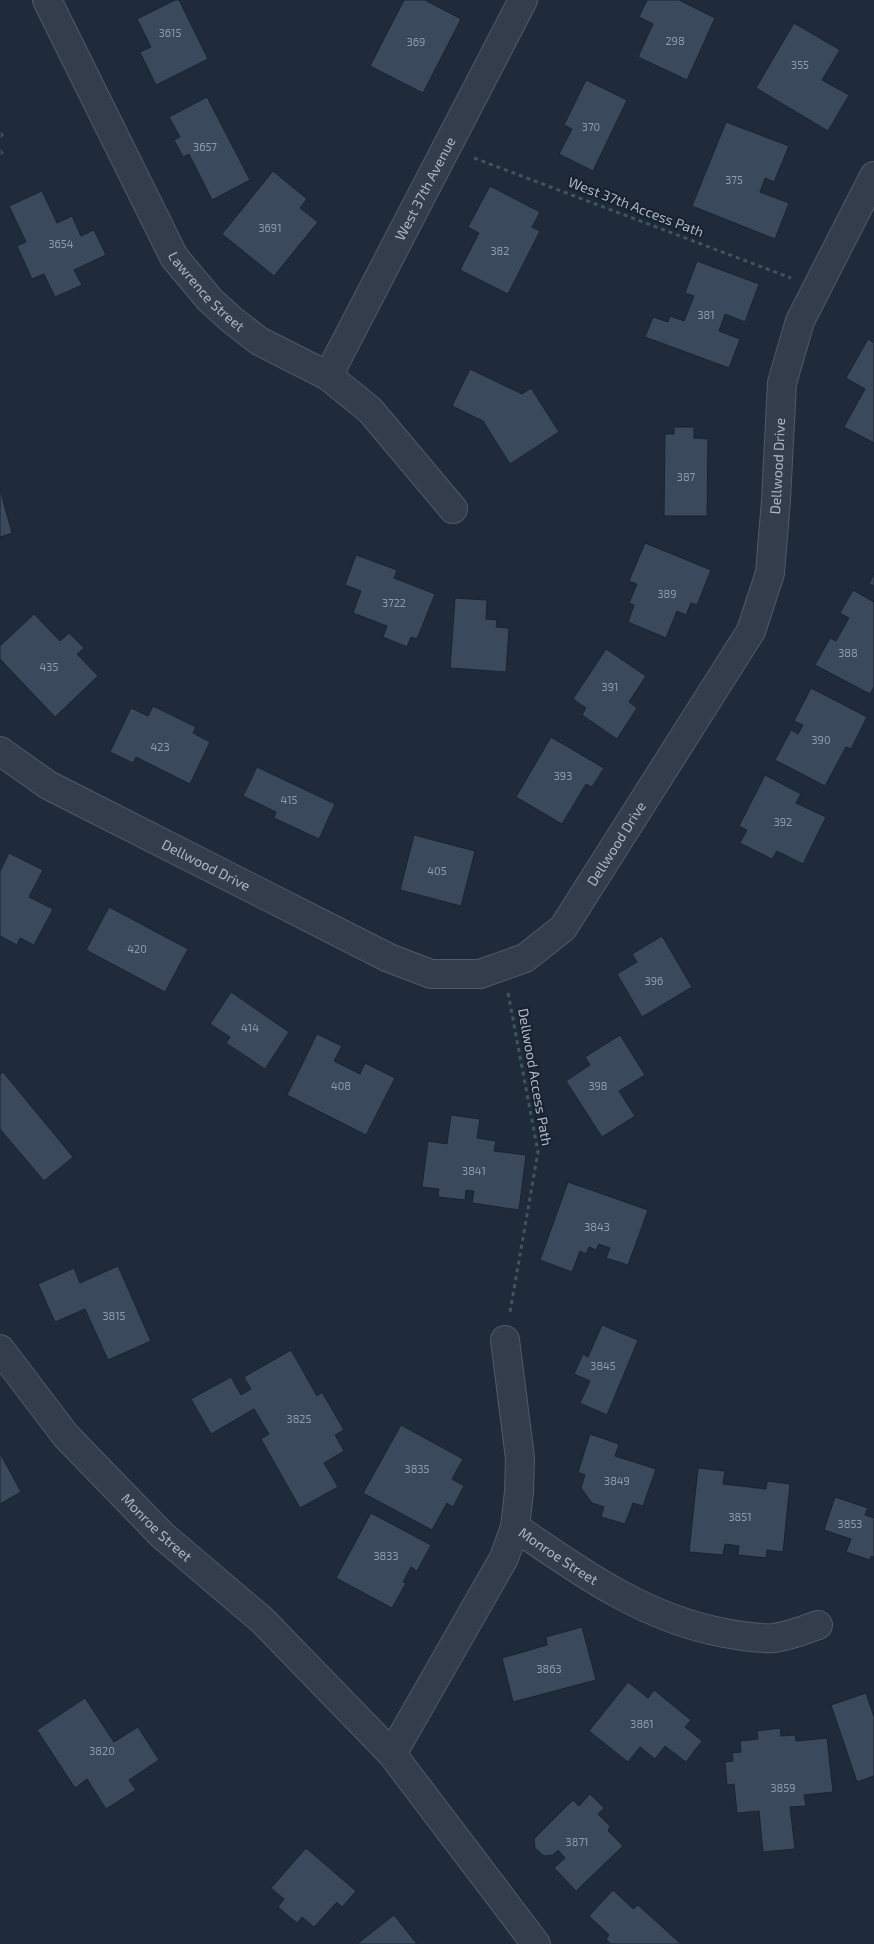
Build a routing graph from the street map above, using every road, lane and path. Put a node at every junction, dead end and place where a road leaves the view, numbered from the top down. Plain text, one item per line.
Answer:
1 (47, 0) edge
2 (523, 0) edge
3 (446, 148) junction
4 (874, 176) edge
5 (817, 288) junction
6 (328, 376) junction
7 (453, 509) dead end
8 (0, 751) edge
9 (503, 966) junction
10 (505, 1340) joint
11 (0, 1349) edge
12 (515, 1528) junction
13 (818, 1625) dead end
14 (392, 1754) junction
15 (536, 1944) edge

1 - 6 street, Lawrence Street
2 - 3 street, West 37th Avenue
3 - 5 path, West 37th Access Path
3 - 6 street, West 37th Avenue
4 - 5 street, Dellwood Drive
5 - 9 street, Dellwood Drive
6 - 7 street, Lawrence Street
8 - 9 street, Dellwood Drive
9 - 10 path, Dellwood Access Path
10 - 12 street
11 - 14 street, Monroe Street
12 - 13 street, Monroe Street
12 - 14 street, Monroe Street
14 - 15 street, Monroe Street

